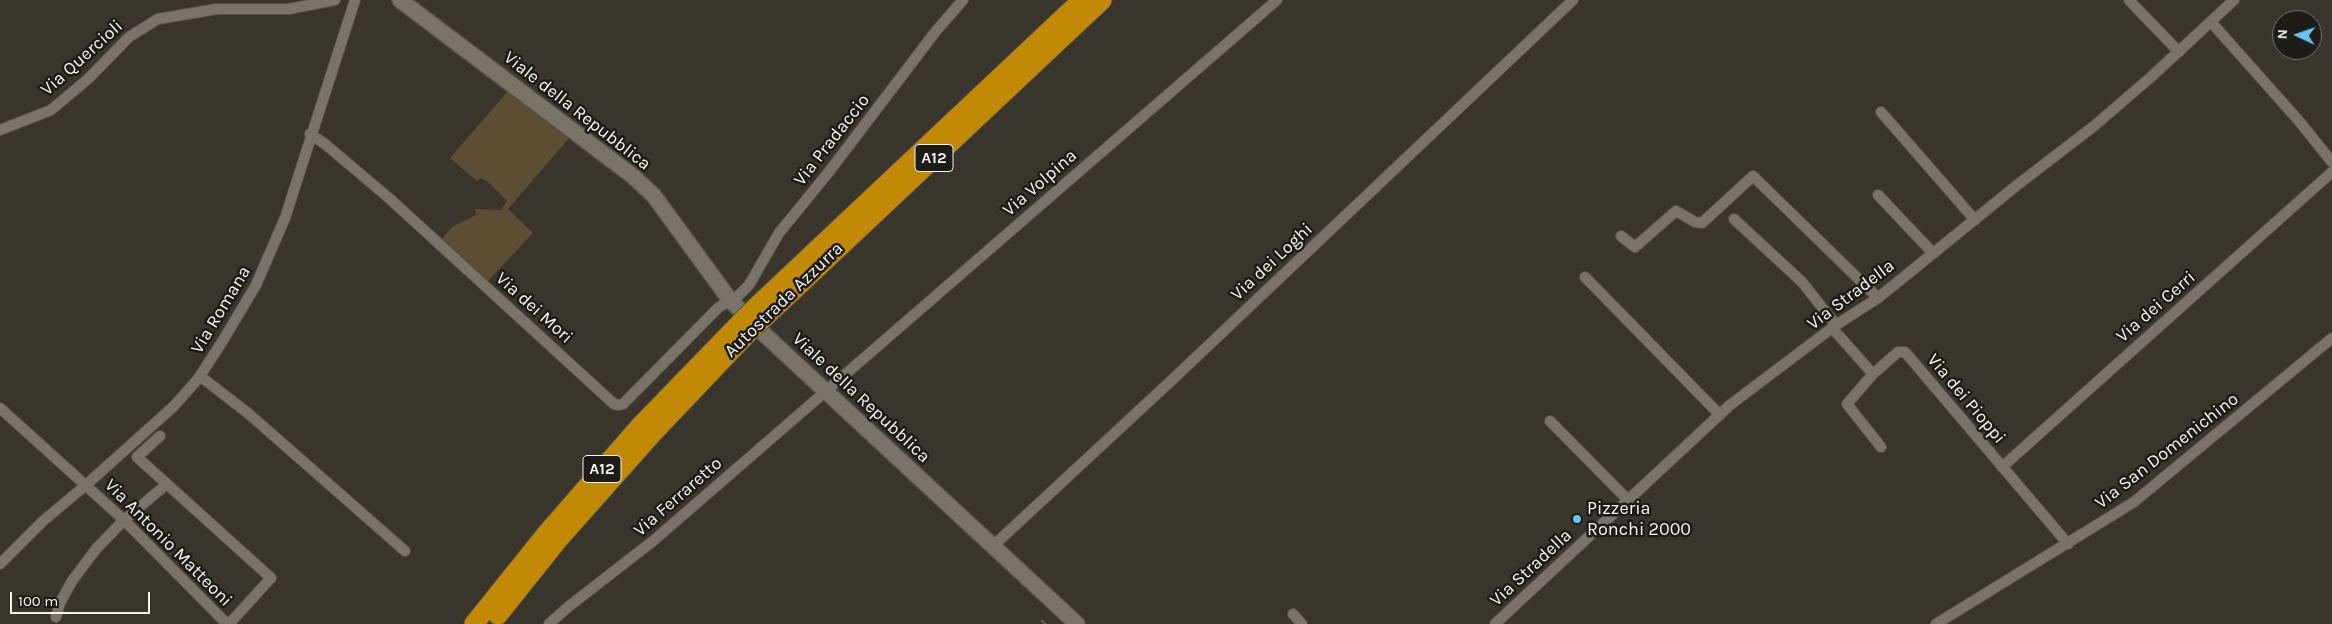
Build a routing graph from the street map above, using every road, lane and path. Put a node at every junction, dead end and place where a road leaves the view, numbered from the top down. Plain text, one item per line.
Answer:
1 (335, 0) edge
2 (355, 0) edge
3 (400, 0) edge
4 (963, 0) edge
5 (1082, 0) edge
6 (1102, 0) edge
7 (1277, 0) edge
8 (1573, 0) edge
9 (2129, 0) edge
10 (2234, 0) edge
11 (2211, 22) junction
12 (2179, 52) junction
13 (1881, 112) dead end
14 (0, 130) edge
15 (310, 134) junction
16 (2332, 162) edge
17 (2332, 172) edge
18 (1878, 195) dead end
19 (1734, 219) dead end
20 (1975, 220) junction
21 (1621, 236) dead end
22 (1933, 253) junction
23 (1584, 276) dead end
24 (1878, 298) junction
25 (730, 300) junction
26 (760, 312) junction
27 (1834, 327) junction
28 (744, 329) junction
29 (2332, 338) edge
30 (1873, 374) junction
31 (200, 376) junction
32 (826, 392) junction
33 (0, 408) edge
34 (1720, 415) junction
35 (1550, 421) dead end
36 (160, 436) dead end
37 (1881, 447) dead end
38 (2002, 467) junction
39 (167, 484) junction
40 (86, 485) junction
41 (1628, 500) junction
42 (124, 520) junction
43 (2068, 544) junction
44 (992, 546) junction
45 (405, 551) dead end
46 (0, 564) edge
47 (1293, 614) dead end
48 (56, 617) dead end
49 (228, 624) edge
50 (474, 624) edge
51 (491, 624) edge
52 (549, 624) edge
53 (1077, 624) edge
54 (1302, 624) edge
55 (1495, 624) edge
56 (1936, 624) edge

1 - 14 street, Via Quercioli
2 - 15 street, Via Romana
3 - 25 main road, Viale della Repubblica
4 - 25 street, Via Pradaccio
5 - 26 highway, Autostrada Azzurra / A12
6 - 26 highway, Autostrada Azzurra / A12
7 - 32 street, Via Volpina
8 - 44 street, Via dei Loghi
9 - 12 street
10 - 11 street, Via Stradella
11 - 12 street, Via Stradella
11 - 16 street
12 - 20 street, Via Stradella
13 - 20 street
15 - 25 street, Via dei Mori
15 - 31 street, Via Romana
17 - 38 street, Via dei Cerri
18 - 22 street
19 - 27 street
20 - 22 street, Via Stradella
21 - 24 street
22 - 24 street, Via Stradella
23 - 34 street
24 - 27 street, Via Stradella
25 - 32 main road, Viale della Repubblica
26 - 28 highway, Autostrada Azzurra / A12, bridge
27 - 30 street
27 - 34 street, Via Stradella
28 - 50 highway, Autostrada Azzurra / A12
28 - 51 highway, Autostrada Azzurra / A12
29 - 43 street, Via San Domenichino
30 - 37 street, Via dei Pioppi
30 - 38 street, Via dei Pioppi
31 - 40 street, Via Romana
31 - 45 street
32 - 44 main road, Viale della Repubblica
32 - 52 street, Via Ferraretto
33 - 40 street, Via Antonio Matteoni
34 - 41 street, Via Stradella
35 - 41 street
36 - 39 street
38 - 43 street, Via dei Pioppi
39 - 42 street
39 - 49 street
40 - 42 street, Via Antonio Matteoni
40 - 46 street, Via Romana
41 - 55 street, Via Stradella
42 - 48 street
42 - 49 street, Via Antonio Matteoni
43 - 56 street, Via San Domenichino
44 - 53 main road, Viale della Repubblica
47 - 54 street

